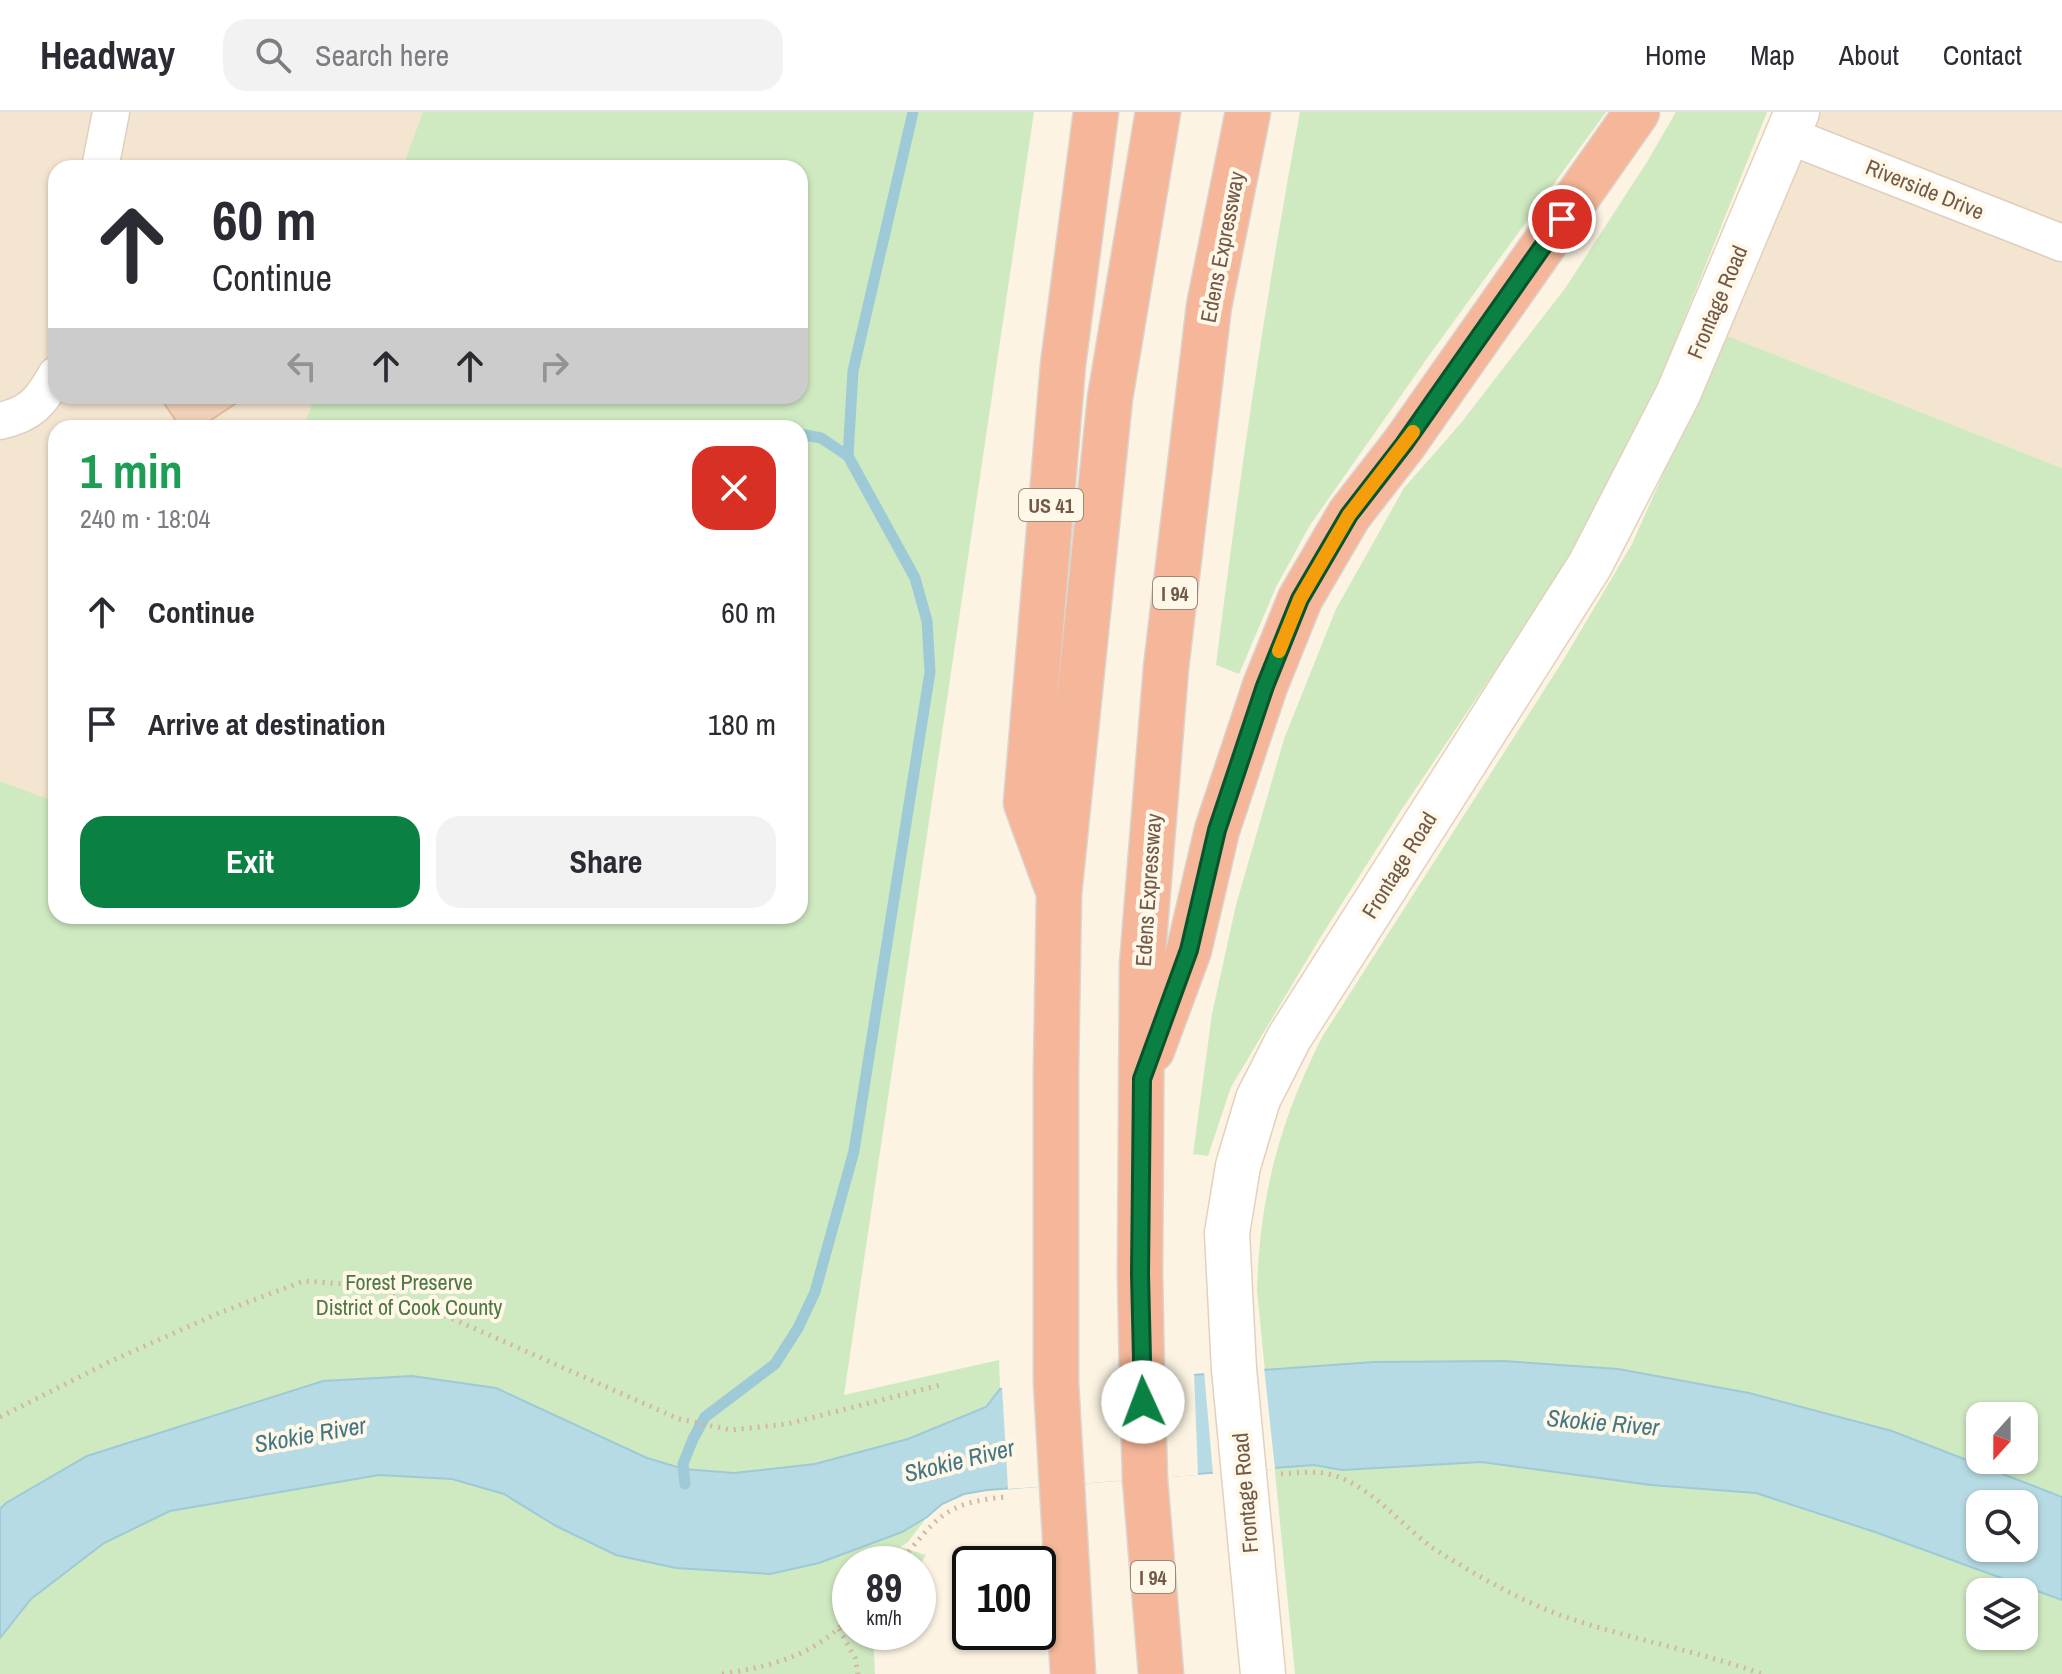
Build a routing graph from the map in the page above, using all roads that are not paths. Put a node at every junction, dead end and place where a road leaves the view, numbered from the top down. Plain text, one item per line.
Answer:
1 (111, 112) edge
2 (1096, 112) edge
3 (1158, 112) edge
4 (1248, 112) edge
5 (1637, 112) edge
6 (1792, 123) edge
7 (102, 160) edge
8 (2062, 243) edge
9 (48, 387) edge
10 (0, 421) edge
11 (1059, 894) junction
12 (1142, 1079) junction
13 (1073, 1674) edge
14 (1161, 1674) edge
15 (1263, 1674) edge

1 - 7 street
2 - 11 highway, US 41
3 - 11 highway
4 - 12 highway, Edens Expressway / I 94
5 - 12 highway
6 - 8 street, Riverside Drive
6 - 15 street, Frontage Road
9 - 10 street
11 - 13 highway
12 - 14 highway, Edens Expressway / I 94

